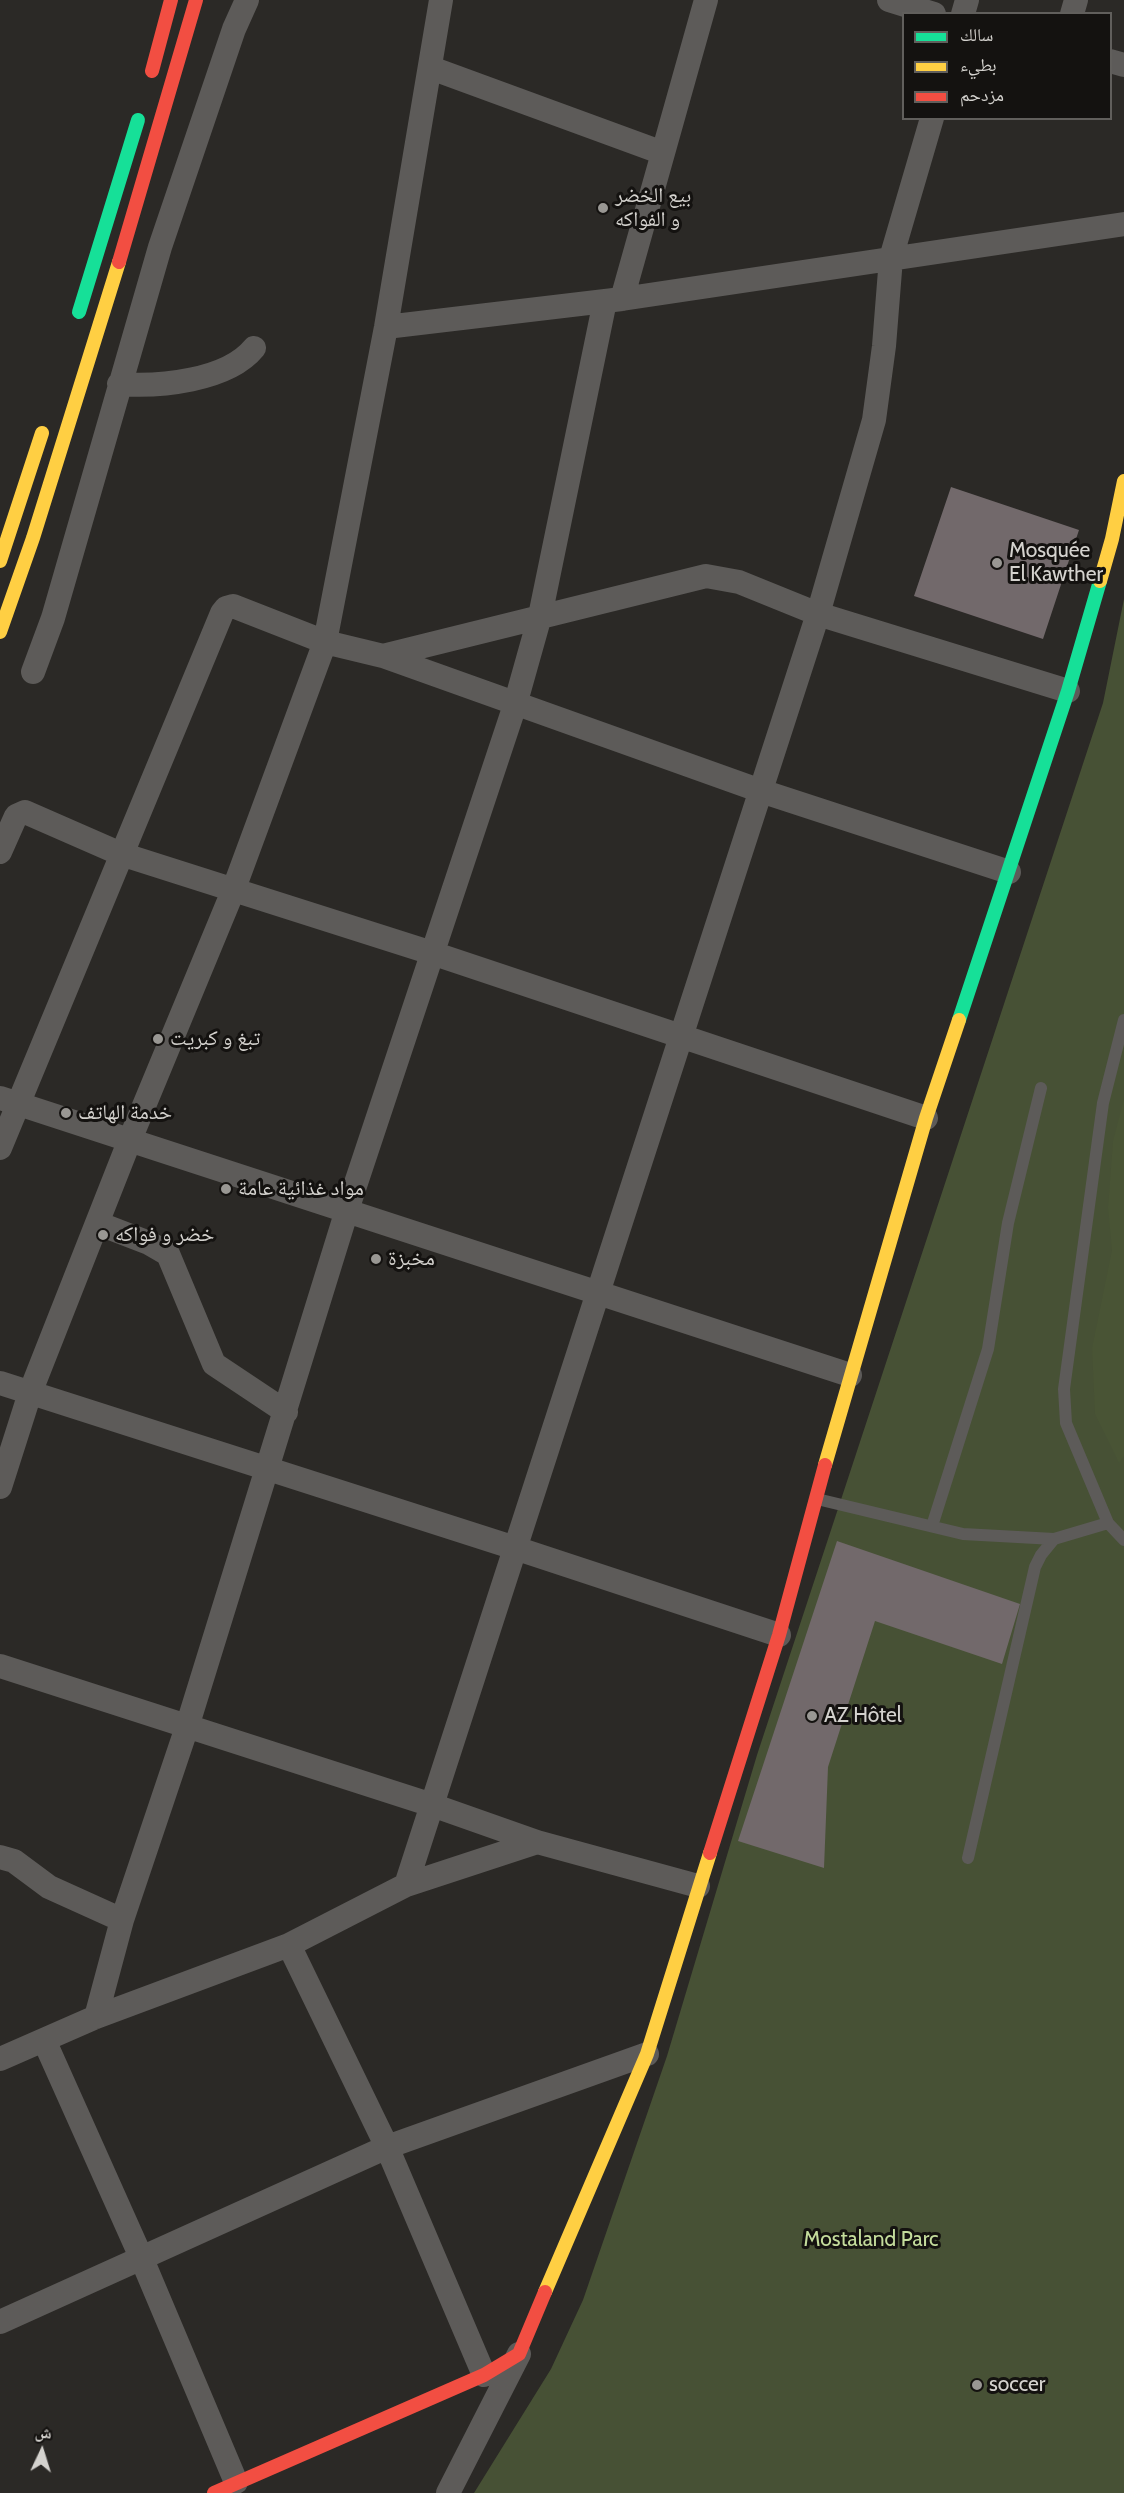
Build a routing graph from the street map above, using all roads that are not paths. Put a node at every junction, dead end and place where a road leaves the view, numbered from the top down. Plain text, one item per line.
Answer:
1 (171, 0) edge
2 (196, 0) edge
3 (247, 0) edge
4 (441, 0) edge
5 (706, 0) edge
6 (889, 0) edge
7 (928, 12) edge
8 (431, 68) junction
9 (150, 80) dead end
10 (144, 102) dead end
11 (931, 120) edge
12 (663, 153) junction
13 (1124, 224) edge
14 (891, 258) junction
15 (613, 300) junction
16 (386, 327) junction
17 (74, 328) dead end
18 (254, 348) dead end
19 (119, 384) junction
20 (46, 419) dead end
21 (1124, 481) edge
22 (0, 561) edge
23 (818, 614) junction
24 (540, 616) junction
25 (0, 632) edge
26 (325, 642) junction
27 (383, 656) junction
28 (33, 672) dead end
29 (1068, 691) junction
30 (515, 705) junction
31 (760, 791) junction
32 (0, 852) edge
33 (121, 854) junction
34 (1009, 872) junction
35 (233, 891) junction
36 (432, 953) junction
37 (1124, 1020) edge
38 (681, 1036) junction
39 (1041, 1088) dead end
40 (8, 1101) edge
41 (926, 1118) junction
42 (129, 1142) junction
43 (0, 1148) edge
44 (347, 1210) junction
45 (97, 1222) junction
46 (598, 1291) junction
47 (850, 1375) junction
48 (0, 1383) edge
49 (30, 1393) junction
50 (286, 1412) junction
51 (269, 1469) junction
52 (0, 1487) edge
53 (815, 1498) junction
54 (1108, 1523) junction
55 (932, 1526) junction
56 (1054, 1539) junction
57 (1124, 1540) edge
58 (515, 1548) junction
59 (779, 1635) junction
60 (0, 1666) edge
61 (187, 1727) junction
62 (432, 1804) junction
63 (537, 1842) junction
64 (0, 1857) edge
65 (968, 1858) dead end
66 (406, 1885) junction
67 (698, 1886) junction
68 (122, 1920) junction
69 (289, 1946) junction
70 (96, 2017) junction
71 (44, 2040) junction
72 (647, 2054) junction
73 (0, 2059) edge
74 (387, 2147) junction
75 (141, 2257) junction
76 (0, 2322) edge
77 (519, 2354) junction
78 (484, 2375) junction
79 (236, 2482) junction
80 (214, 2493) edge
81 (448, 2493) edge

1 - 9 street
2 - 25 street
3 - 19 street
4 - 8 street
5 - 12 street
6 - 7 street
8 - 12 street
8 - 16 street
10 - 17 street
11 - 14 street
12 - 15 street
13 - 14 street
14 - 15 street
14 - 23 street
15 - 16 street
15 - 24 street
16 - 26 street
18 - 19 street
19 - 28 street
20 - 22 street
21 - 29 street
23 - 24 street
23 - 29 street
23 - 31 street
24 - 27 street
24 - 30 street
26 - 27 street
26 - 33 street
26 - 35 street
27 - 30 street
29 - 34 street
30 - 31 street
30 - 36 street
31 - 34 street
31 - 38 street
32 - 33 street
33 - 35 street
33 - 40 street
34 - 41 street
35 - 36 street
35 - 42 street
36 - 38 street
36 - 44 street
37 - 54 lane
38 - 41 street
38 - 46 street
39 - 55 lane
40 - 42 street
40 - 43 street
41 - 47 street
42 - 44 street
42 - 45 street
44 - 46 street
44 - 50 street
45 - 49 street
45 - 50 street
46 - 47 street
46 - 58 street
47 - 53 street
48 - 49 street
49 - 51 street
49 - 52 street
50 - 51 street
51 - 58 street
51 - 61 street
53 - 55 lane
53 - 59 street
54 - 56 lane
54 - 57 lane
55 - 56 lane
56 - 65 lane
58 - 59 street
58 - 62 street
59 - 67 street
60 - 61 street
61 - 62 street
61 - 68 street
62 - 63 street
62 - 66 street
63 - 66 street
63 - 67 street
64 - 68 street
66 - 69 street
67 - 72 street
68 - 70 street
69 - 70 street
69 - 74 street
70 - 71 street
71 - 73 street
71 - 75 street
72 - 74 street
72 - 77 street
74 - 75 street
74 - 78 street
75 - 76 street
75 - 79 street
77 - 78 street
77 - 81 street
78 - 79 street
79 - 80 street

